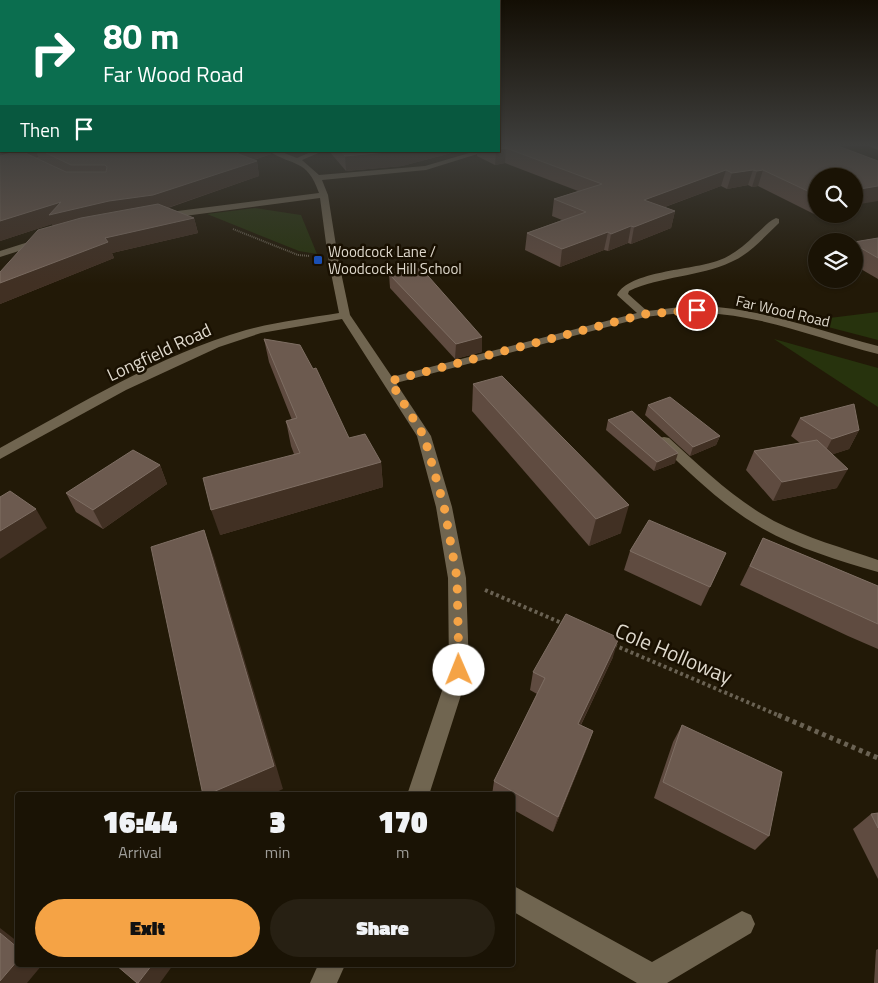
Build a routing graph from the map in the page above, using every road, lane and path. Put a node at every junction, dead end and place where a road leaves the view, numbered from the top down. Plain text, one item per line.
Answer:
1 (322, 192) edge
2 (324, 196) junction
3 (151, 217) edge
4 (776, 221) dead end
5 (233, 229) dead end
6 (50, 239) edge
7 (0, 254) edge
8 (333, 258) junction
9 (645, 314) junction
10 (345, 315) junction
11 (878, 350) edge
12 (390, 381) junction
13 (650, 429) edge
14 (0, 454) edge
15 (878, 566) edge
16 (457, 578) junction
17 (567, 625) edge
18 (612, 645) edge
19 (878, 758) edge
20 (419, 792) edge
21 (515, 899) edge
22 (742, 924) dead end
23 (331, 967) edge
24 (651, 980) edge
25 (322, 983) edge

1 - 2 street
2 - 3 street
2 - 8 street
4 - 9 street
5 - 8 path
6 - 7 street
8 - 10 street
9 - 11 street, Far Wood Road
9 - 12 street, Far Wood Road
10 - 12 street
10 - 14 street, Longfield Road
12 - 16 street
13 - 15 street
16 - 17 path
16 - 20 street
18 - 19 path, Cole Holloway
21 - 24 street
22 - 24 street
23 - 25 street

